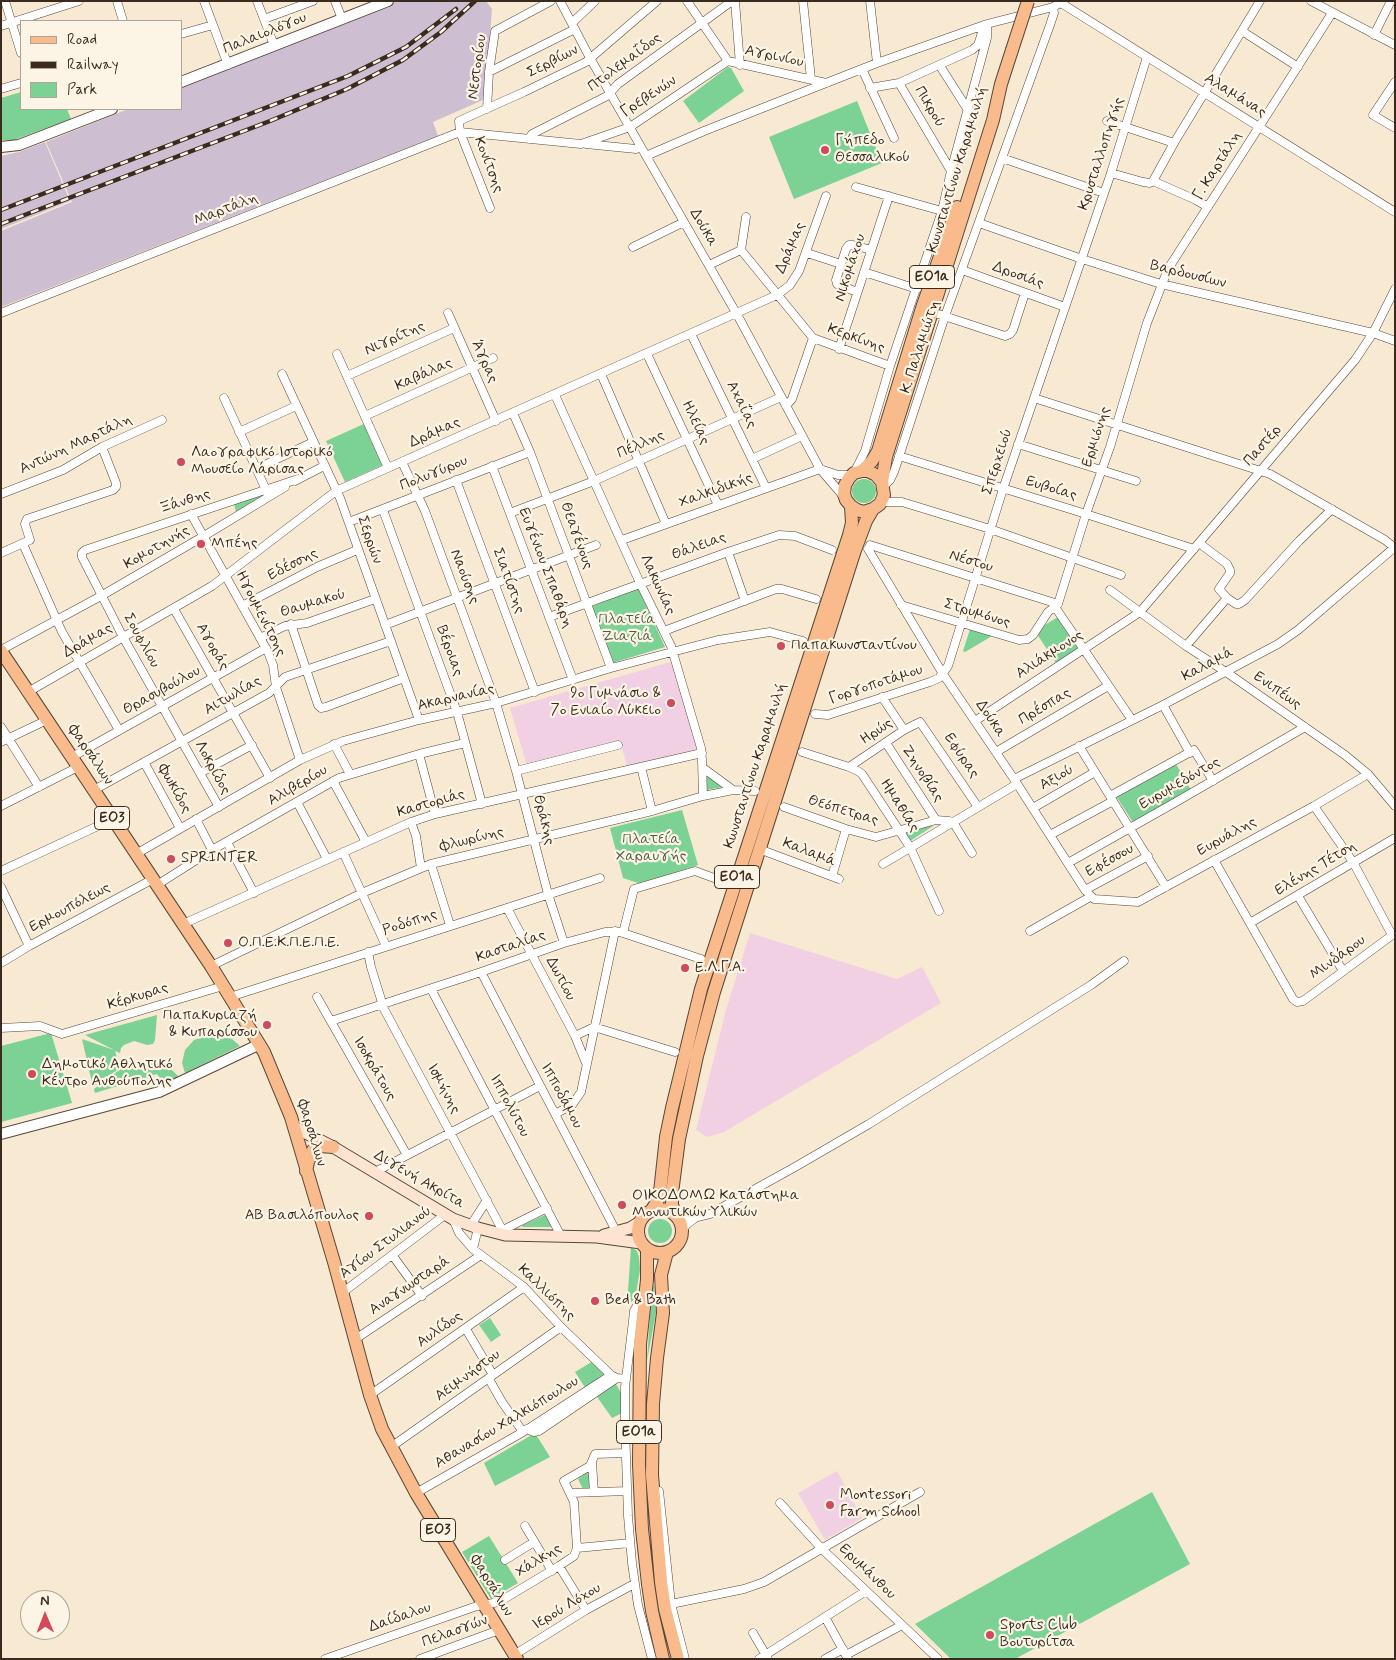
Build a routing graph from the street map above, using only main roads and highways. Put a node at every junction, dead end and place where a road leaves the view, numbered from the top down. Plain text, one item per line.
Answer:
1 (1028, 1) edge
2 (1001, 84) junction
3 (856, 473) junction
4 (881, 494) junction
5 (847, 502) junction
6 (1, 651) edge
7 (294, 1127) junction
8 (333, 1147) junction
9 (306, 1171) junction
10 (651, 1211) junction
11 (677, 1215) junction
12 (640, 1222) junction
13 (597, 1237) junction
14 (644, 1246) junction
15 (667, 1252) junction
16 (515, 1657) edge
17 (663, 1659) edge
18 (678, 1659) edge

1 - 2 main road, ΕΟ1α, bridge
2 - 3 main road, Κωνσταντίνου Καραμανλή / ΕΟ1α
2 - 4 main road, Κωνσταντίνου Καραμανλή / ΕΟ1α
3 - 4 main road
3 - 5 main road, Κωνσταντίνου Καραμανλή / ΕΟ1α
4 - 5 main road
4 - 11 main road, Κωνσταντίνου Καραμανλή / ΕΟ1α
5 - 10 main road, Κωνσταντίνου Καραμανλή / ΕΟ1α
6 - 7 main road, Φαρσάλων / ΕΟ3
7 - 8 main road, Διγενή Ακρίτα
7 - 9 main road, Φαρσάλων / ΕΟ3
8 - 9 main road
8 - 13 main road, Διγενή Ακρίτα
9 - 16 main road, Φαρσάλων / ΕΟ3
10 - 11 main road
10 - 12 main road, ΕΟ1α
11 - 15 main road, ΕΟ1α
12 - 13 main road, Διγενή Ακρίτα
12 - 14 main road, ΕΟ1α
13 - 14 main road, Διγενή Ακρίτα
14 - 15 main road
14 - 17 main road, ΕΟ1α
15 - 18 main road, ΕΟ1α

